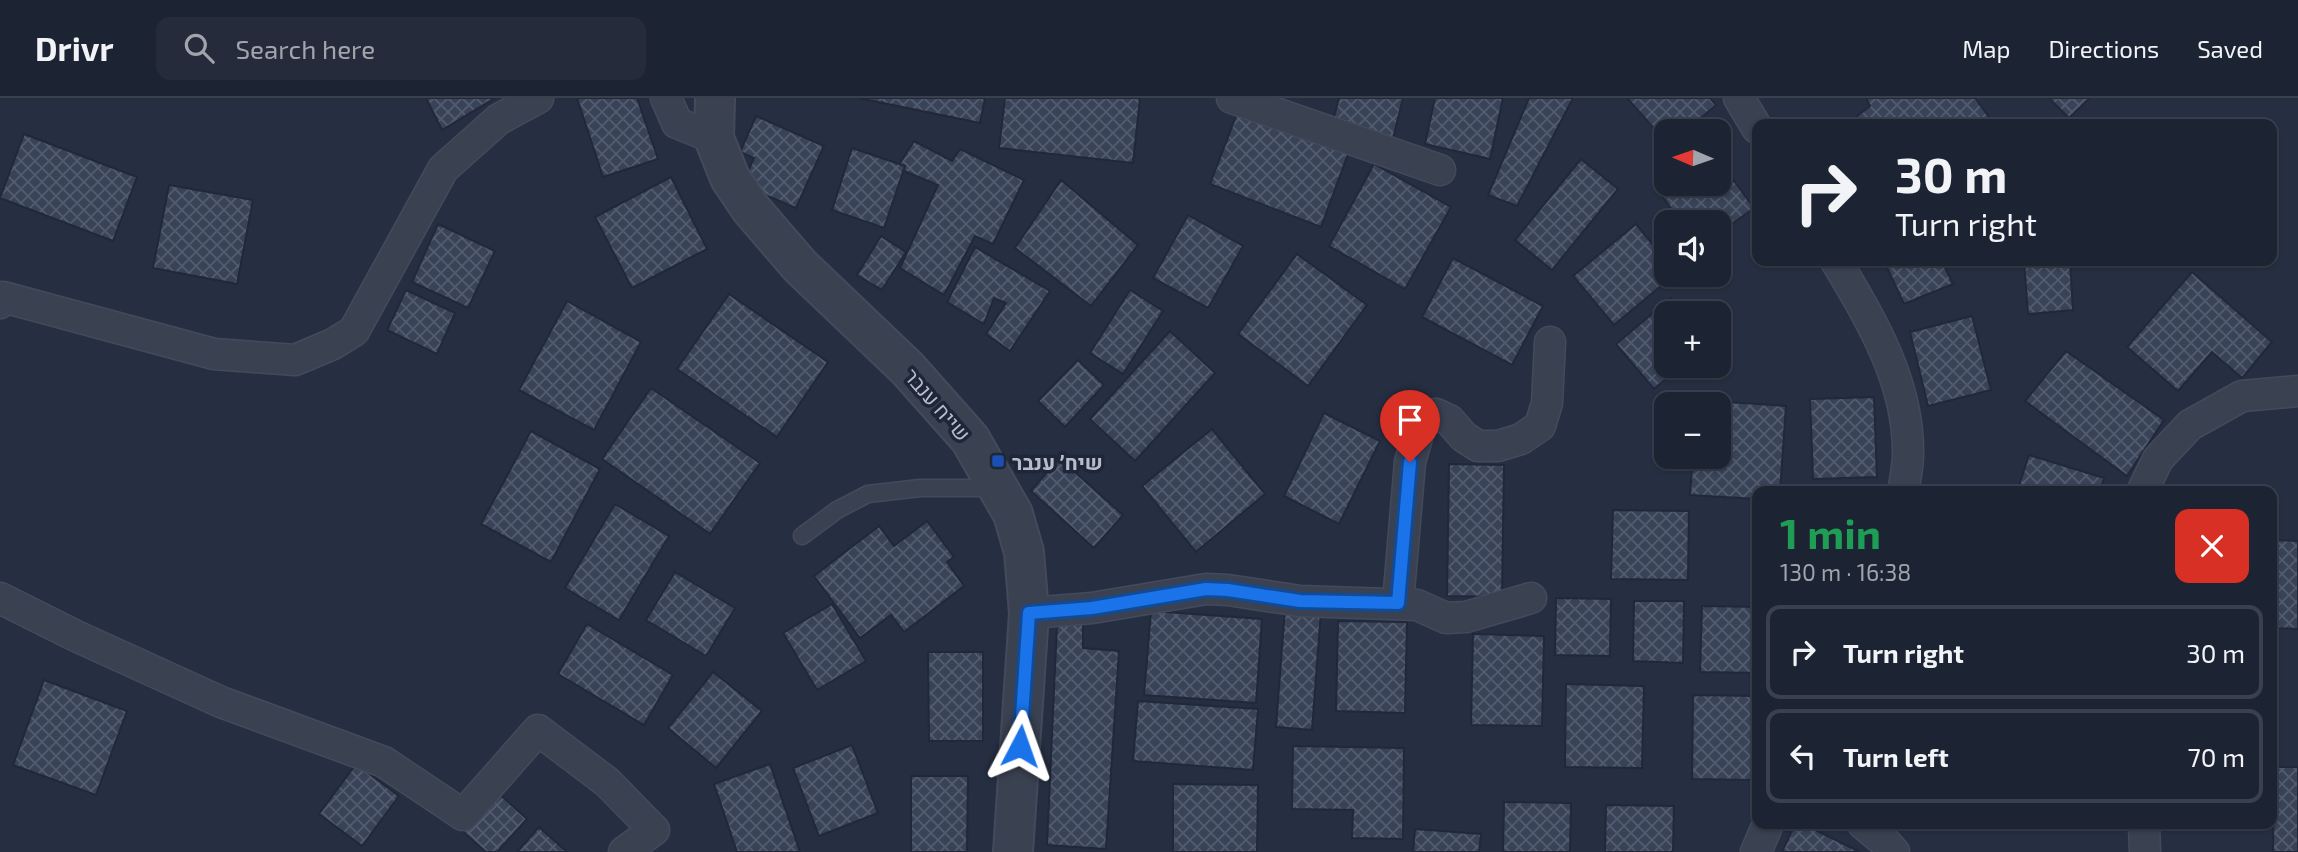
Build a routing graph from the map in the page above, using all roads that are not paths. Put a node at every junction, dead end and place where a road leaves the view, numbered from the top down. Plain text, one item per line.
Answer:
1 (538, 98) edge
2 (666, 98) edge
3 (715, 98) edge
4 (1232, 98) edge
5 (1739, 98) edge
6 (1752, 120) edge
7 (714, 138) junction
8 (1440, 170) dead end
9 (1839, 266) edge
10 (0, 303) edge
11 (1550, 342) dead end
12 (2298, 391) edge
13 (1904, 486) edge
14 (2146, 486) edge
15 (998, 488) junction
16 (802, 536) dead end
17 (0, 598) edge
18 (1531, 598) dead end
19 (1398, 603) junction
20 (1029, 613) junction
21 (1766, 829) edge
22 (1869, 829) edge
23 (2144, 829) edge
24 (624, 852) edge
25 (1013, 852) edge
26 (1755, 852) edge
27 (1894, 852) edge
28 (2145, 852) edge

1 - 10 street
2 - 7 street
3 - 7 street, שייח ענבר
4 - 8 street
5 - 6 street
7 - 15 street, שייח ענבר
9 - 13 street
11 - 19 street
12 - 14 street
15 - 16 lane
15 - 20 street, שייח ענבר
17 - 24 street
18 - 19 street
19 - 20 street
20 - 25 street, שייח ענבר
21 - 26 street
22 - 27 street
23 - 28 street

